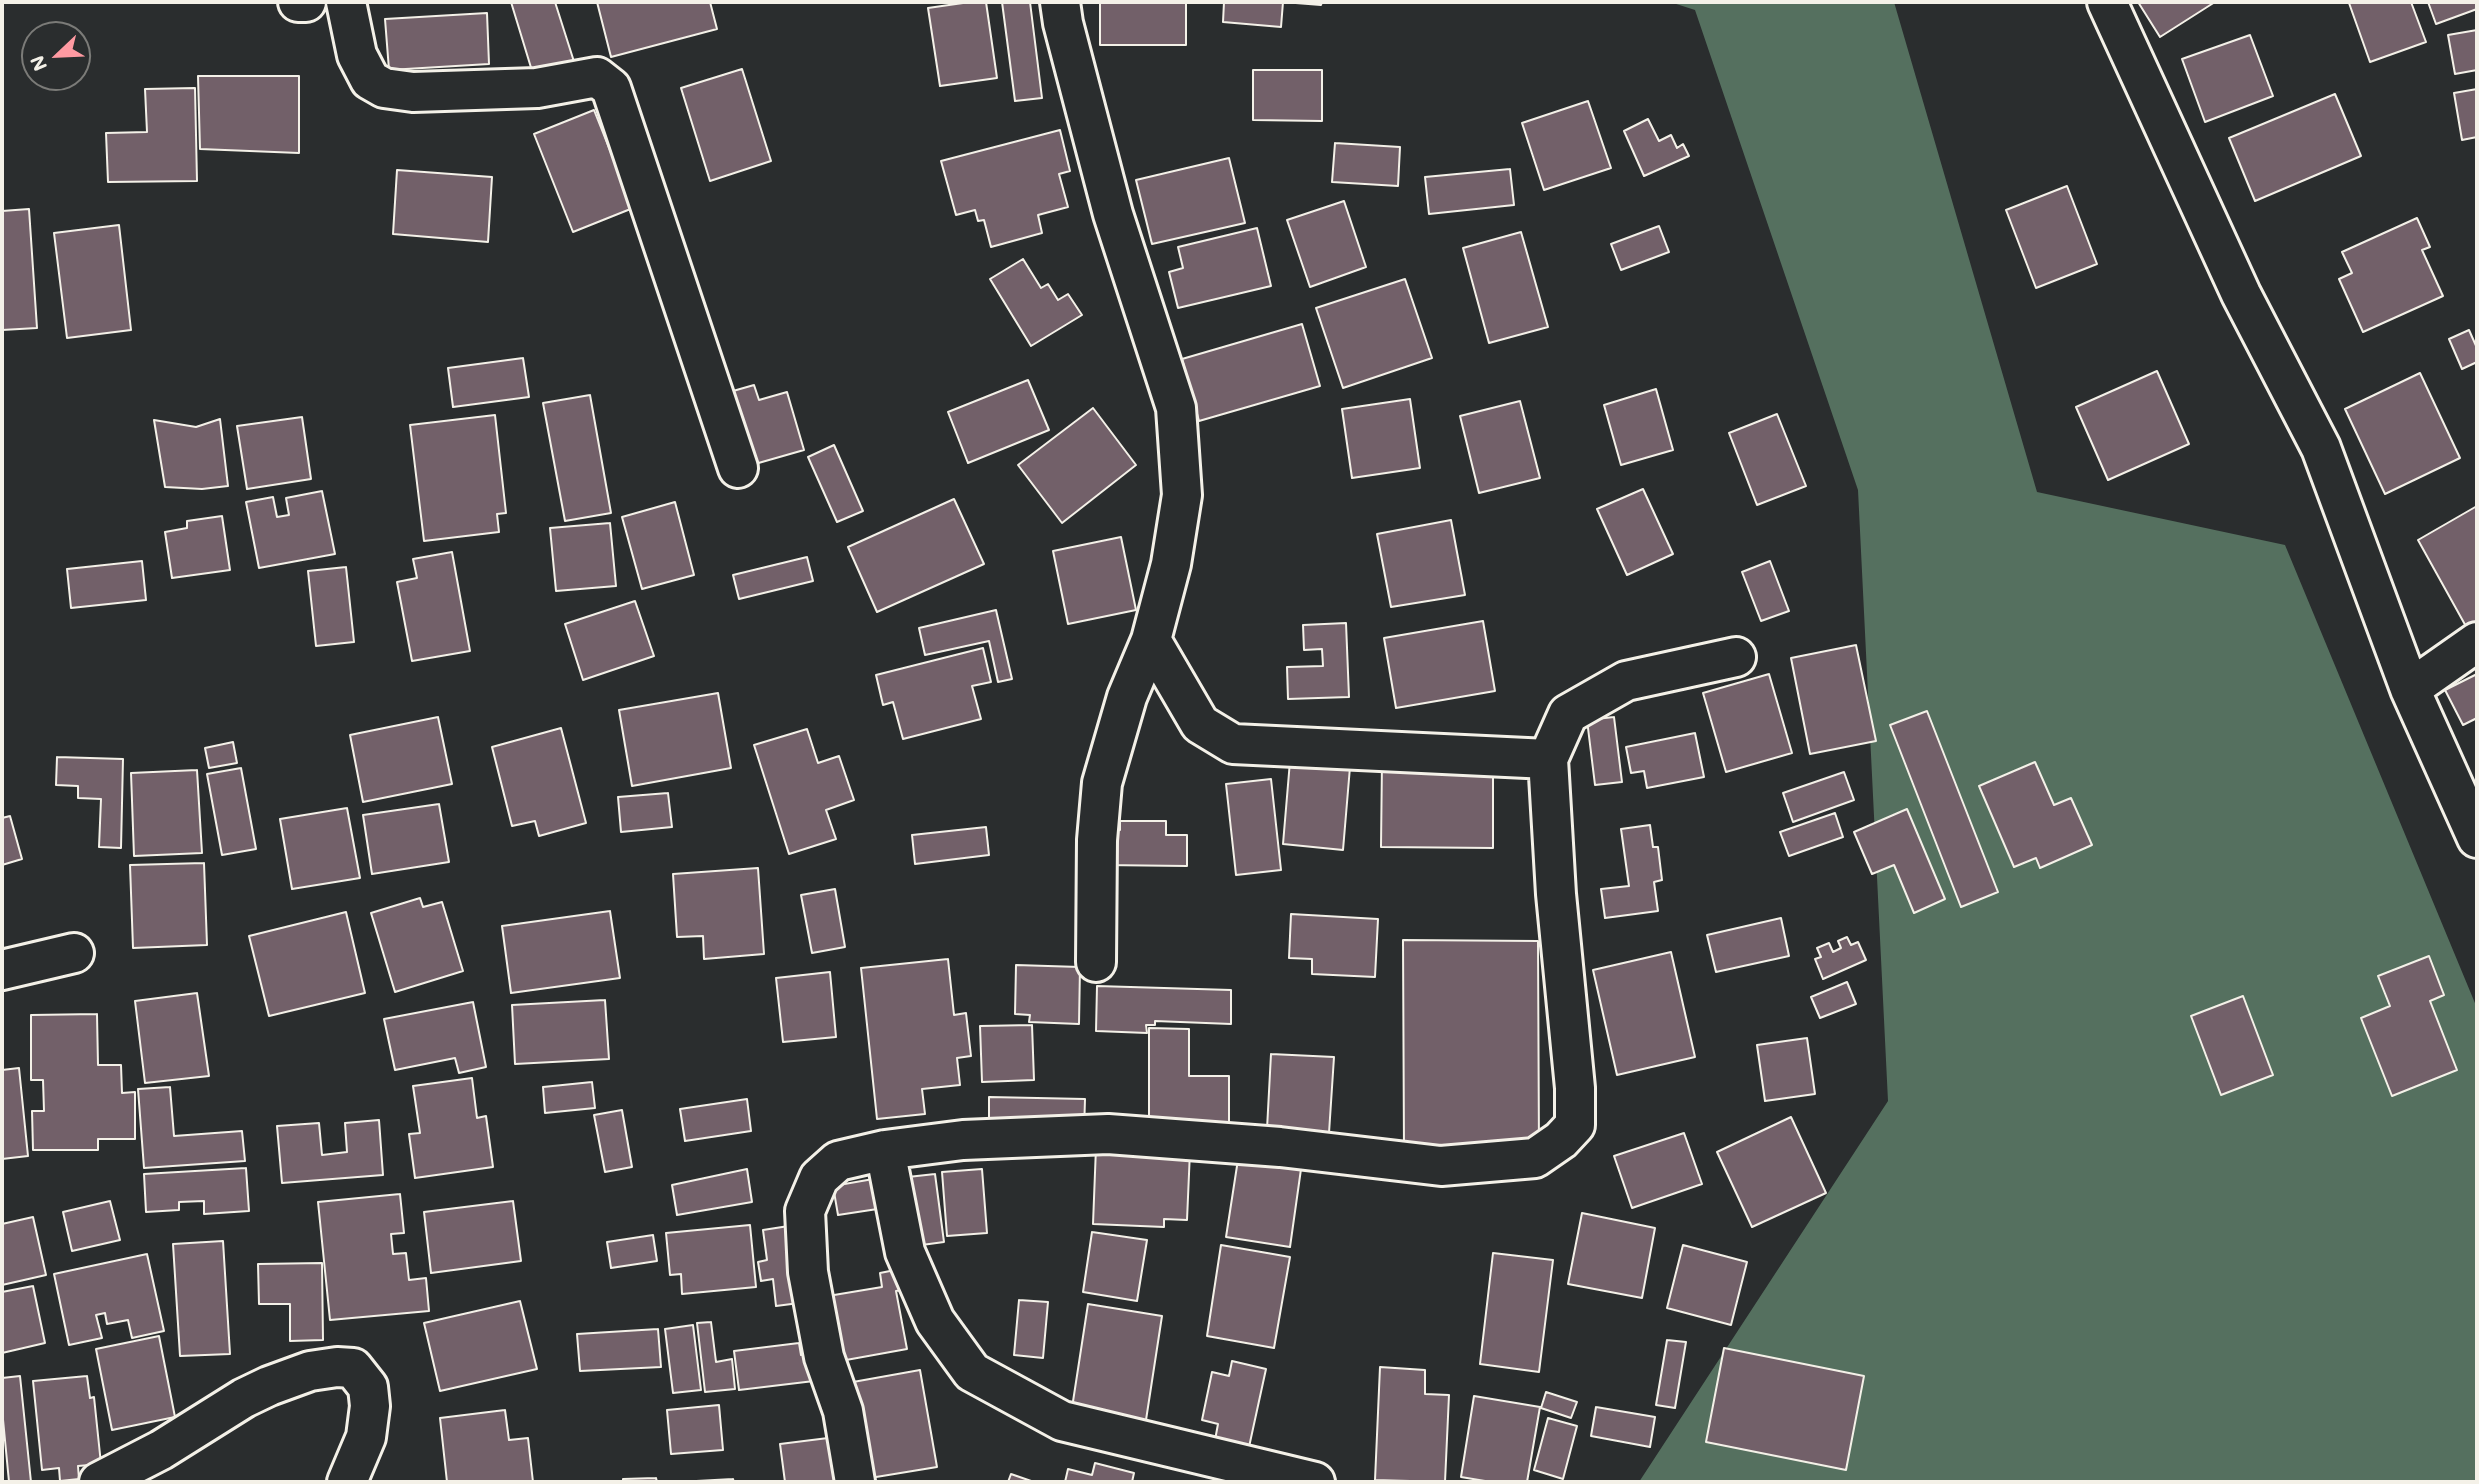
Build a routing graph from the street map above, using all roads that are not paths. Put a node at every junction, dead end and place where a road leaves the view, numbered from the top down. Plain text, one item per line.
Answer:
1 (298, 2) edge
2 (306, 2) edge
3 (346, 2) edge
4 (1060, 2) edge
5 (2107, 2) edge
6 (738, 468) dead end
7 (1151, 640) junction
8 (2477, 642) edge
9 (1736, 657) dead end
10 (2410, 689) junction
11 (1548, 760) junction
12 (2477, 838) edge
13 (74, 953) dead end
14 (1096, 961) dead end
15 (2, 970) edge
16 (885, 1150) junction
17 (99, 1482) edge
18 (347, 1482) edge
19 (855, 1482) edge
20 (1315, 1482) edge

1 - 2 street
3 - 6 street
4 - 7 street
5 - 10 street
7 - 11 street
7 - 14 street
8 - 10 street
9 - 11 street
10 - 12 street
11 - 16 street
13 - 15 street
16 - 19 street
16 - 20 street
17 - 18 street

